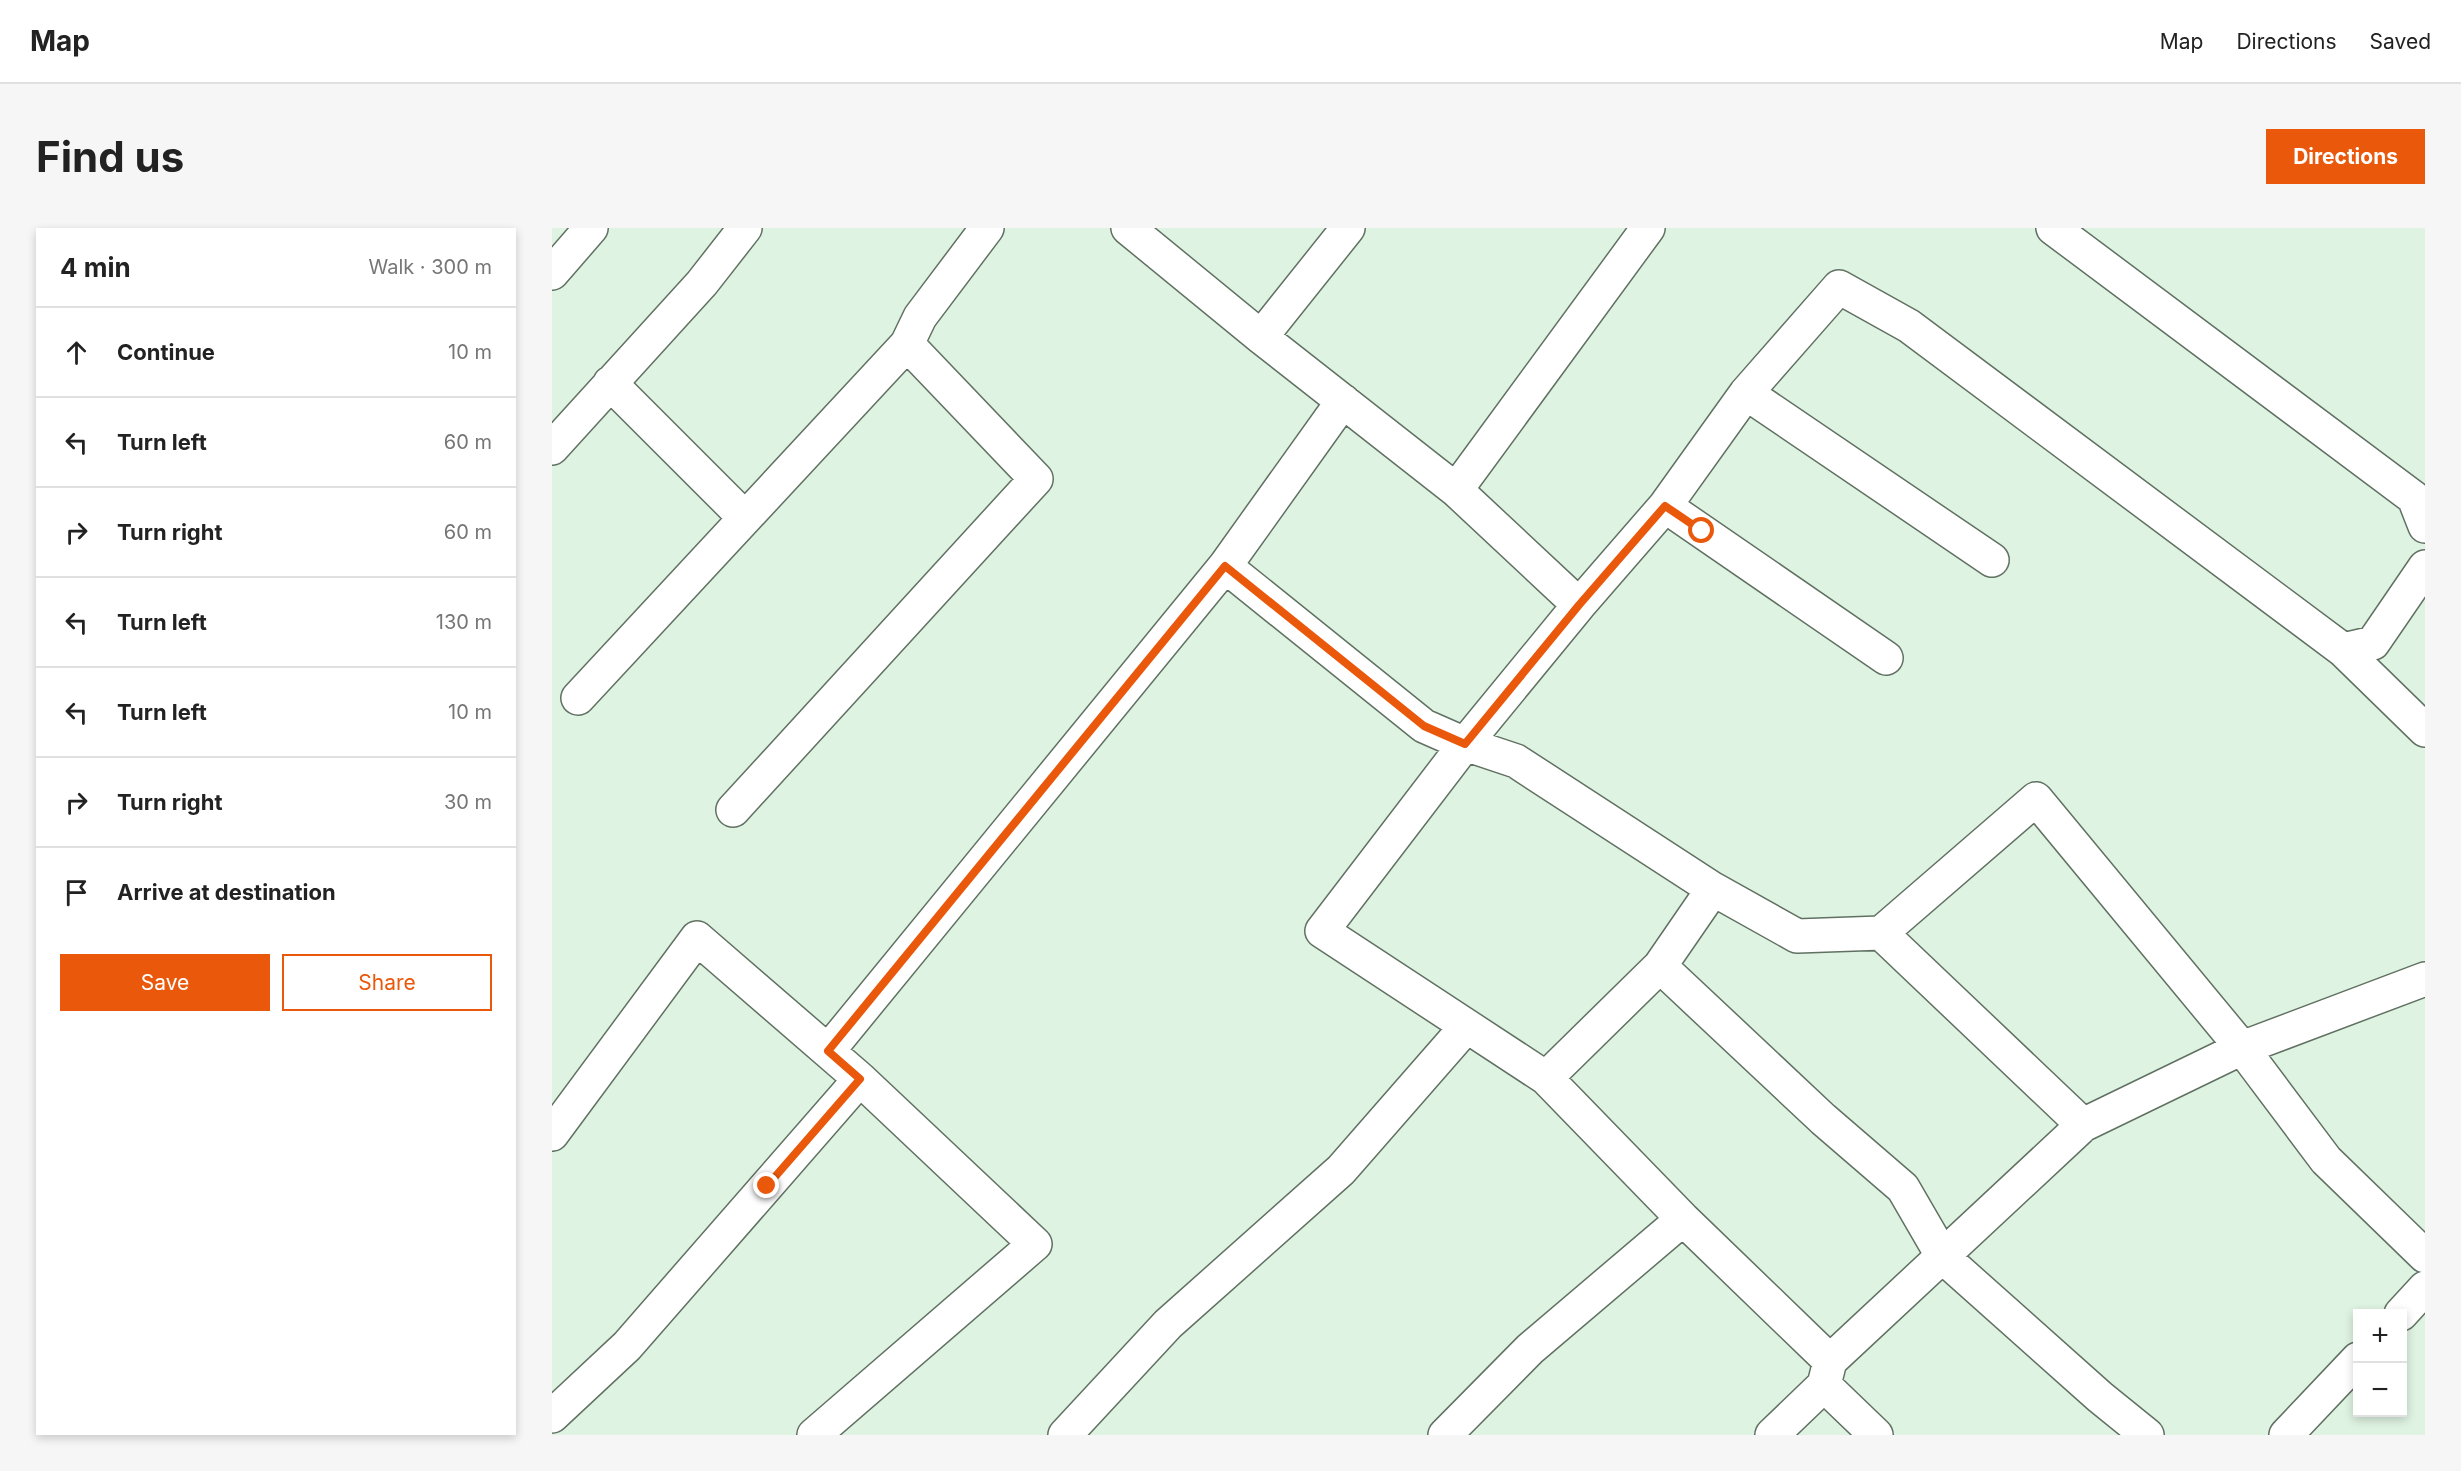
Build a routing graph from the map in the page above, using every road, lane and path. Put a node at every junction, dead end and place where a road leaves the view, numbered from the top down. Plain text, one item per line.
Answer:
1 (591, 228) edge
2 (745, 228) edge
3 (987, 228) edge
4 (1128, 228) edge
5 (1348, 228) edge
6 (1648, 228) edge
7 (2053, 228) edge
8 (552, 273) edge
9 (1261, 337) junction
10 (907, 344) junction
11 (609, 383) junction
12 (1746, 393) junction
13 (1343, 401) junction
14 (552, 448) edge
15 (1456, 490) junction
16 (2421, 503) edge
17 (1665, 506) junction
18 (745, 518) junction
19 (1992, 560) dead end
20 (1225, 566) junction
21 (2425, 567) edge
22 (1579, 605) junction
23 (2343, 650) junction
24 (1886, 658) dead end
25 (578, 698) dead end
26 (2425, 730) edge
27 (1465, 744) junction
28 (733, 810) dead end
29 (1713, 889) junction
30 (1881, 933) junction
31 (1660, 966) junction
32 (2425, 979) edge
33 (1466, 1027) junction
34 (2242, 1048) junction
35 (828, 1051) junction
36 (1546, 1078) junction
37 (860, 1079) junction
38 (2083, 1125) junction
39 (552, 1134) edge
40 (1683, 1219) junction
41 (2425, 1256) edge
42 (1943, 1257) junction
43 (2425, 1288) edge
44 (2406, 1309) edge
45 (2354, 1363) edge
46 (1827, 1373) junction
47 (552, 1416) edge
48 (814, 1435) edge
49 (1065, 1435) edge
50 (1444, 1435) edge
51 (1772, 1435) edge
52 (1876, 1435) edge
53 (2147, 1435) edge
54 (2286, 1435) edge

1 - 8 street
2 - 11 street
3 - 10 street
4 - 9 street
5 - 9 street
6 - 15 street
7 - 16 street
9 - 13 street
10 - 18 street
10 - 28 street
11 - 14 street
11 - 18 street
12 - 17 street
12 - 19 street
12 - 23 street
13 - 15 street
13 - 20 street
15 - 22 street
17 - 22 street
17 - 24 street
18 - 25 street
20 - 27 street
20 - 35 street
21 - 23 street
22 - 27 street
23 - 26 street
27 - 29 street
27 - 33 street
29 - 30 street
29 - 31 street
30 - 34 street
30 - 38 street
31 - 36 street
31 - 42 street
32 - 34 street
33 - 36 street
33 - 49 street
34 - 38 street
34 - 41 street
35 - 37 street
35 - 39 street
36 - 40 street
37 - 47 street
37 - 48 street
38 - 42 street
40 - 46 street
40 - 50 street
42 - 46 street
42 - 53 street
43 - 44 street
45 - 54 street
46 - 51 street
46 - 52 street

